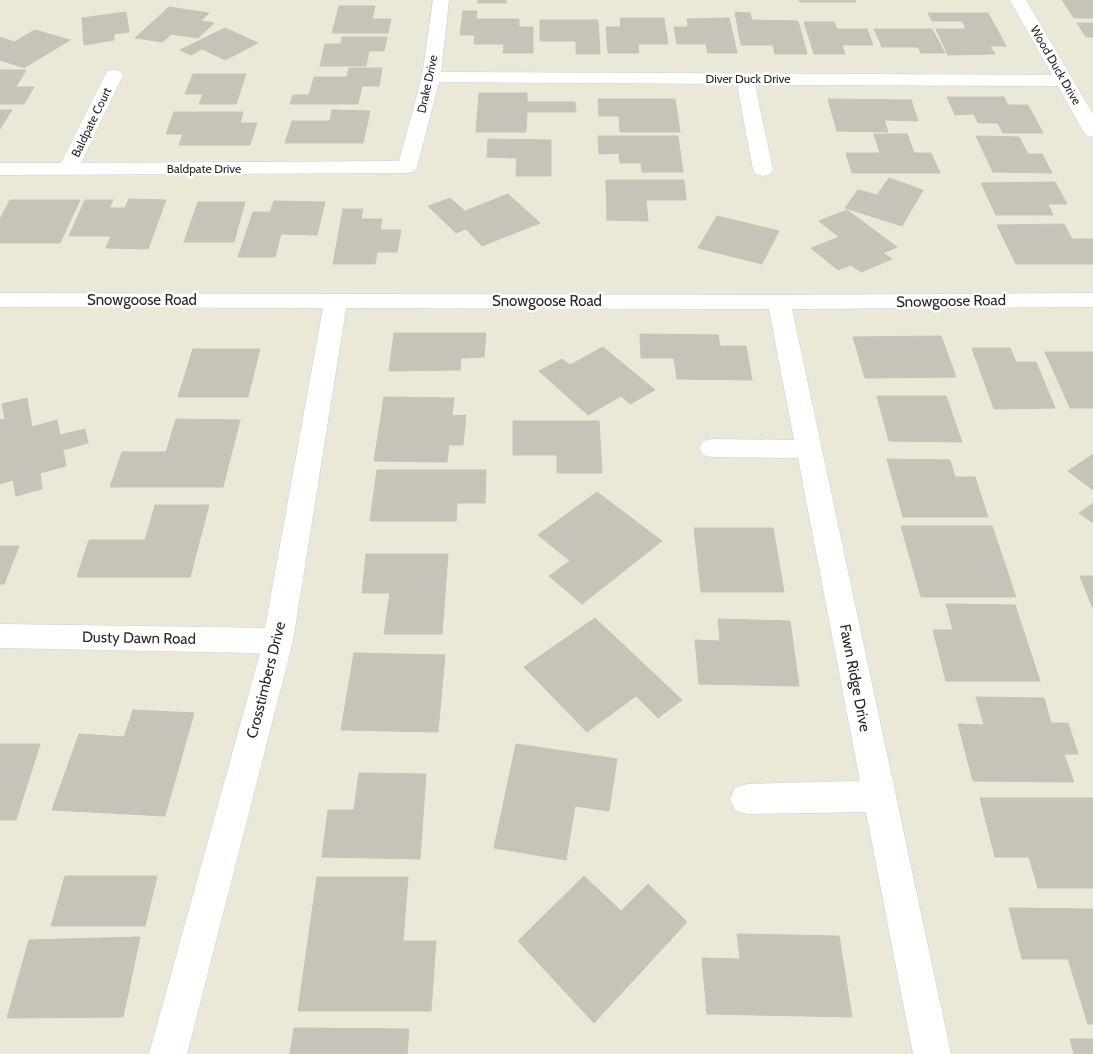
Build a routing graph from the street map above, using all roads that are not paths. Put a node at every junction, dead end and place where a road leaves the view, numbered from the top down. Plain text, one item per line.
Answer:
1 (441, 0) edge
2 (1018, 0) edge
3 (114, 75) dead end
4 (431, 77) junction
5 (745, 78) junction
6 (1065, 81) junction
7 (1093, 131) edge
8 (407, 167) joint
9 (0, 169) edge
10 (68, 169) junction
11 (763, 170) dead end
12 (0, 300) edge
13 (336, 300) junction
14 (1093, 300) edge
15 (779, 302) junction
16 (712, 448) dead end
17 (809, 448) junction
18 (0, 636) edge
19 (278, 641) junction
20 (879, 796) junction
21 (747, 799) dead end
22 (168, 1054) edge
23 (932, 1054) edge

1 - 4 street, Drake Drive
2 - 6 street, Wood Duck Drive
3 - 10 street, Baldpate Court
4 - 5 street, Diver Duck Drive
4 - 8 street, Drake Drive
5 - 6 street, Diver Duck Drive
5 - 11 street
6 - 7 street, Wood Duck Drive
8 - 10 street, Baldpate Drive
9 - 10 street, Baldpate Drive
12 - 13 street, Snowgoose Road
13 - 15 street, Snowgoose Road
13 - 19 street, Crosstimbers Drive
14 - 15 street, Snowgoose Road
15 - 17 street, Fawn Ridge Drive
16 - 17 street
17 - 20 street, Fawn Ridge Drive
18 - 19 street, Dusty Dawn Road
19 - 22 street, Crosstimbers Drive
20 - 21 street
20 - 23 street, Fawn Ridge Drive

